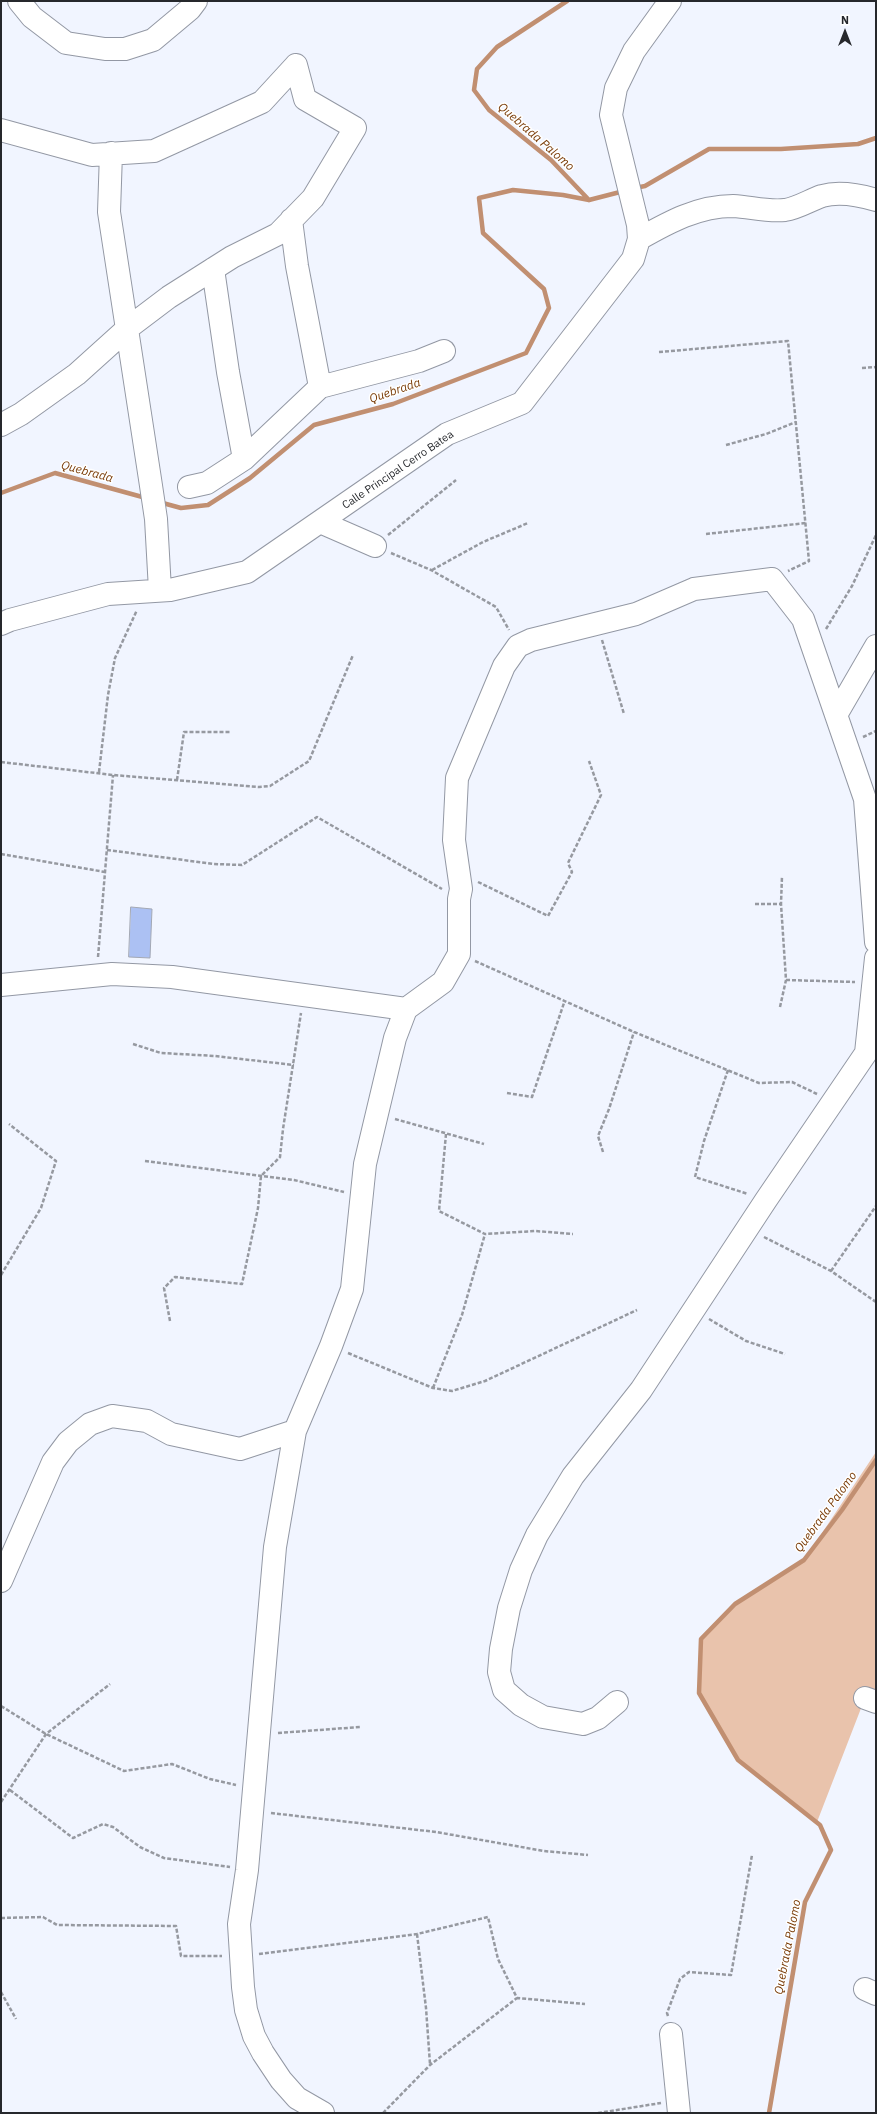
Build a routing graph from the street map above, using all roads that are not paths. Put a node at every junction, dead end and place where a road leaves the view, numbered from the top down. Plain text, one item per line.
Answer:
1 (19, 1) edge
2 (196, 1) edge
3 (670, 1) edge
4 (1, 130) edge
5 (111, 154) junction
6 (876, 200) edge
7 (291, 220) junction
8 (639, 232) junction
9 (213, 269) junction
10 (128, 328) junction
11 (444, 351) dead end
12 (320, 387) junction
13 (1, 425) edge
14 (244, 459) junction
15 (189, 487) dead end
16 (320, 522) junction
17 (375, 546) road end
18 (153, 591) junction
19 (1, 624) edge
20 (876, 646) edge
21 (836, 715) junction
22 (876, 942) edge
23 (876, 958) edge
24 (1, 985) edge
25 (406, 1009) junction
26 (295, 1431) junction
27 (1, 1580) edge
28 (617, 1702) dead end
29 (671, 2034) road end
30 (678, 2106) edge
31 (323, 2113) edge

1 - 2 street
3 - 8 street
4 - 5 street
5 - 7 street
5 - 10 street
6 - 8 street
7 - 9 street
7 - 12 street
8 - 16 street, Calle Principal Cerro Batea
9 - 10 street
9 - 14 street
10 - 13 street
10 - 18 street
11 - 12 street
12 - 14 street
14 - 15 street
16 - 17 street
16 - 18 street, Calle Principal Cerro Batea
18 - 19 street, Calle Principal Cerro Batea
20 - 21 street
21 - 22 street
21 - 25 street
23 - 28 street
24 - 25 street
25 - 26 street
26 - 27 street
26 - 31 street
29 - 30 street

